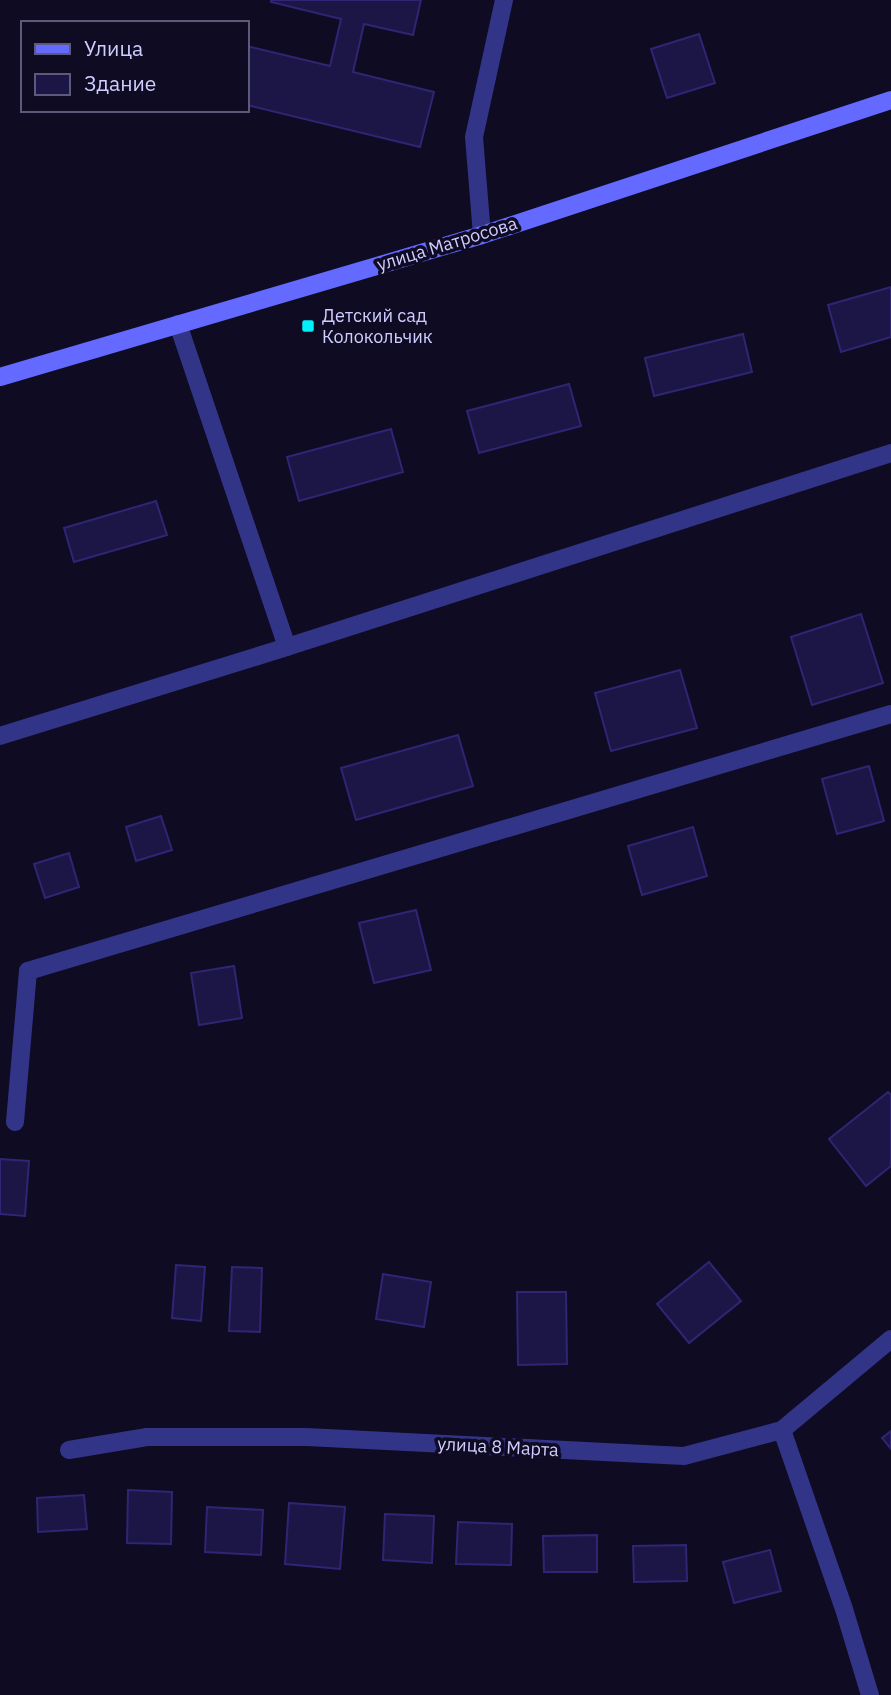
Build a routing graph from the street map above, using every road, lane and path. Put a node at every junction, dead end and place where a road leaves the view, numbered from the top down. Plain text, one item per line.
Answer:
1 (504, 0) edge
2 (891, 100) edge
3 (482, 235) junction
4 (178, 324) junction
5 (0, 377) edge
6 (891, 453) edge
7 (287, 647) junction
8 (891, 714) edge
9 (0, 736) edge
10 (15, 1122) dead end
11 (891, 1339) edge
12 (782, 1430) junction
13 (69, 1450) dead end
14 (870, 1695) edge

1 - 3 street
2 - 3 street, улица Матросова
3 - 4 street, улица Матросова
4 - 5 street, улица Матросова
4 - 7 street
6 - 7 street
7 - 9 street
8 - 10 street
11 - 12 street, улица 8 Марта
12 - 13 street, улица 8 Марта
12 - 14 street

